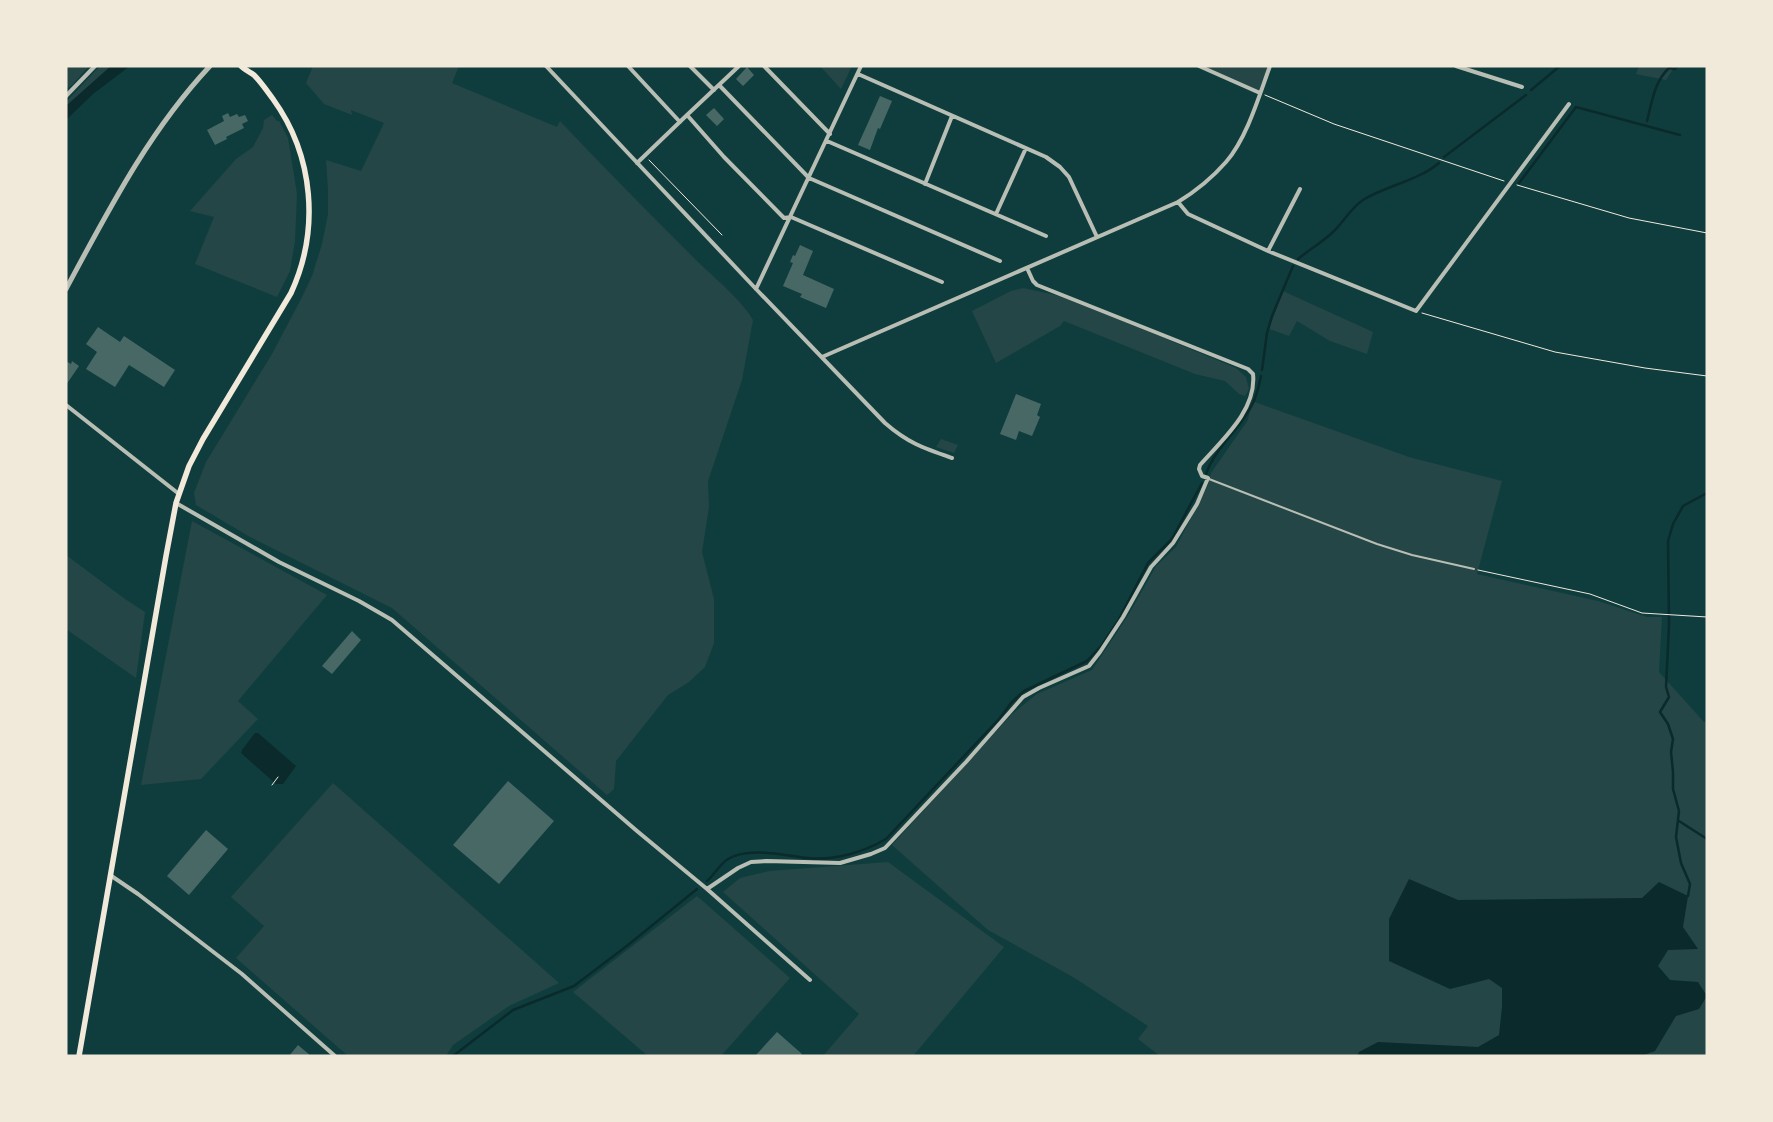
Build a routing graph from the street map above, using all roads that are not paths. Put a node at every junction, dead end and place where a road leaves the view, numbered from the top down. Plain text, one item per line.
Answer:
1 (95, 66) edge
2 (210, 66) edge
3 (241, 66) edge
4 (250, 66) edge
5 (546, 66) edge
6 (628, 66) edge
7 (690, 66) edge
8 (739, 66) edge
9 (764, 66) edge
10 (861, 66) edge
11 (1199, 66) edge
12 (1270, 66) edge
13 (1456, 66) edge
14 (858, 74) junction
15 (253, 75) junction
16 (719, 85) junction
17 (1522, 87) dead end
18 (714, 90) junction
19 (1260, 93) junction
20 (66, 96) edge
21 (1569, 104) dead end
22 (688, 115) junction
23 (952, 116) junction
24 (680, 122) junction
25 (830, 134) junction
26 (826, 141) junction
27 (1026, 148) junction
28 (637, 163) junction
29 (808, 178) junction
30 (925, 184) junction
31 (1300, 189) dead end
32 (1178, 202) junction
33 (996, 214) junction
34 (791, 216) junction
35 (1046, 236) dead end
36 (1097, 237) junction
37 (1268, 252) junction
38 (1000, 261) dead end
39 (1027, 268) junction
40 (942, 282) dead end
41 (66, 289) edge
42 (756, 290) junction
43 (822, 357) junction
44 (66, 405) edge
45 (952, 458) dead end
46 (1208, 478) junction
47 (179, 494) junction
48 (176, 503) junction
49 (1474, 570) road end
50 (110, 875) junction
51 (707, 889) junction
52 (810, 980) dead end
53 (79, 1056) edge
54 (335, 1056) edge

1 - 20 street
2 - 41 street
3 - 15 main road
4 - 15 main road
5 - 28 street
6 - 24 street
7 - 18 street
8 - 16 street
9 - 25 street
10 - 14 street
11 - 19 street
12 - 19 street
13 - 17 street
14 - 23 street
14 - 25 street
15 - 47 main road
16 - 18 street
16 - 29 street
18 - 22 street
19 - 32 street
21 - 37 street
22 - 24 street
22 - 34 street
23 - 27 street
23 - 30 street
24 - 28 street
25 - 26 street
26 - 29 street
26 - 30 street
27 - 33 street
27 - 36 street
28 - 42 street
29 - 34 street
29 - 38 street
30 - 33 street
31 - 37 street
32 - 36 street
32 - 37 street
33 - 35 street
34 - 40 street
34 - 42 street
36 - 39 street
39 - 43 street
39 - 46 street
42 - 43 street
43 - 45 street
44 - 47 street
46 - 49 lane
46 - 51 street
47 - 48 main road
48 - 50 main road
48 - 51 street
50 - 53 main road
50 - 54 street
51 - 52 street

